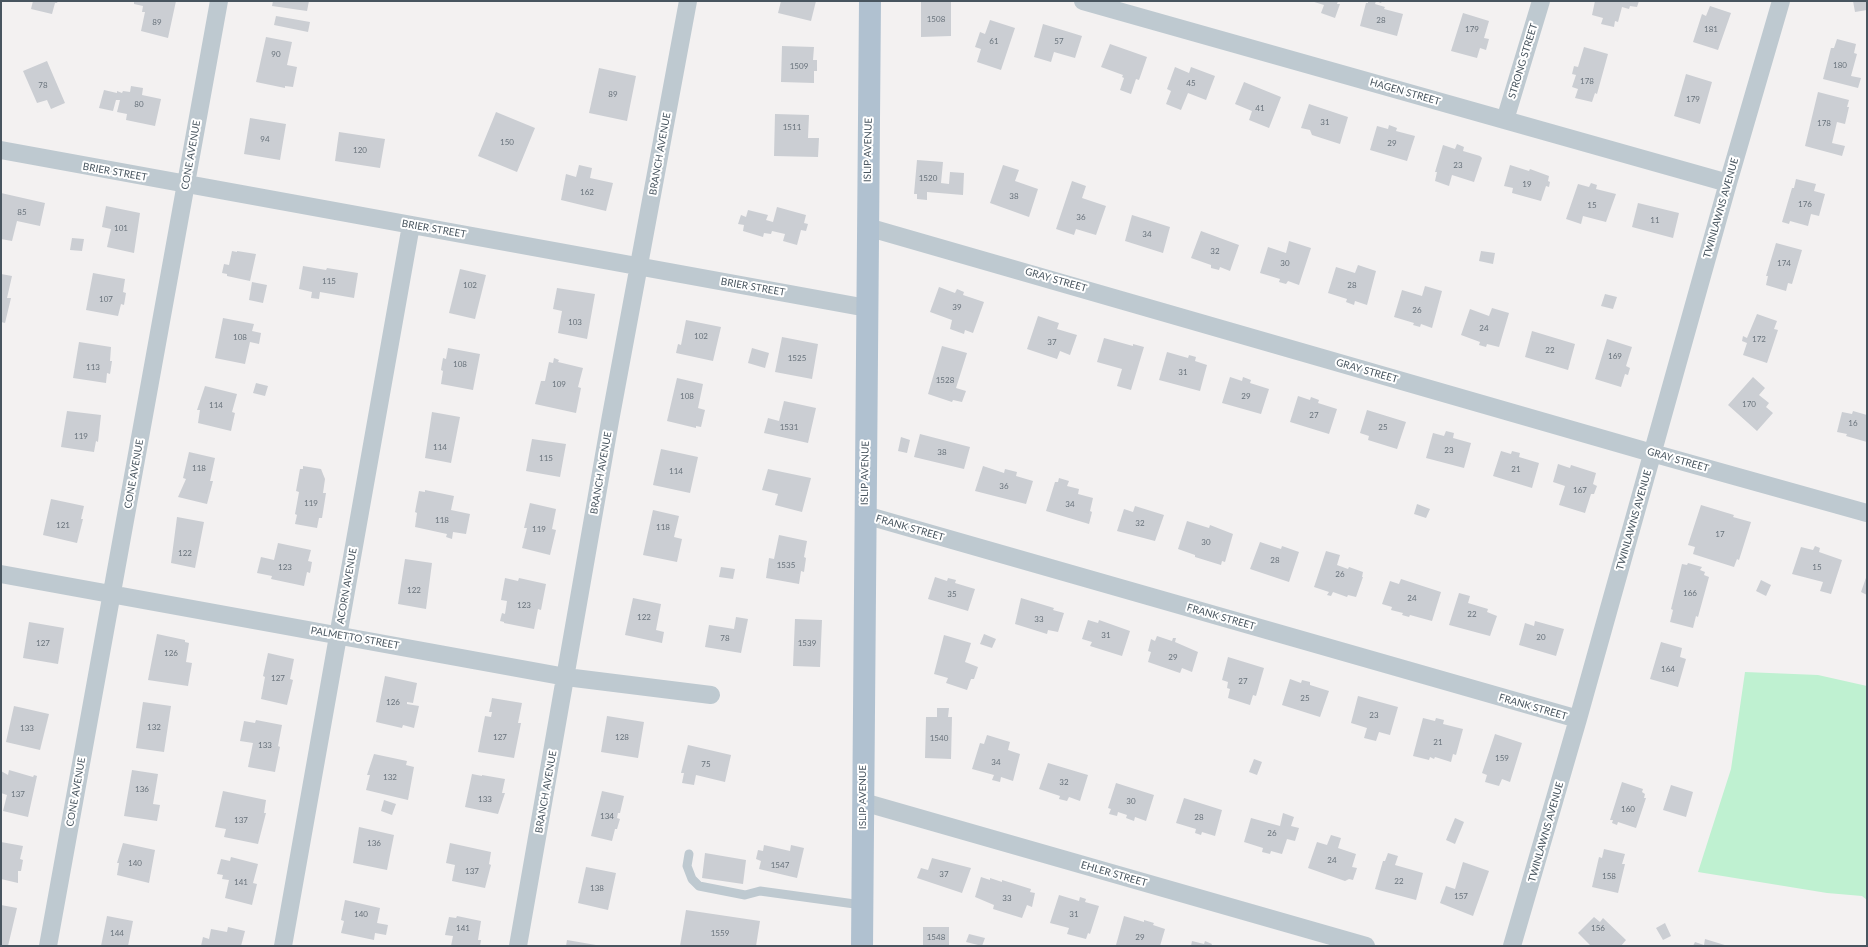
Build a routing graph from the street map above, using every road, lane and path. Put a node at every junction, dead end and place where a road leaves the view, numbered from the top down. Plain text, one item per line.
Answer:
1 (219, 1) edge
2 (688, 1) edge
3 (870, 1) edge
4 (1083, 1) edge
5 (1541, 1) edge
6 (1781, 1) edge
7 (1505, 120) junction
8 (1, 150) edge
9 (1728, 183) junction
10 (186, 184) junction
11 (411, 225) junction
12 (867, 227) junction
13 (639, 266) junction
14 (868, 308) junction
15 (1652, 453) junction
16 (1867, 513) edge
17 (865, 515) junction
18 (1, 574) edge
19 (113, 595) junction
20 (339, 635) junction
21 (566, 677) junction
22 (711, 695) dead end
23 (1578, 720) junction
24 (863, 802) junction
25 (689, 854) dead end
26 (862, 905) junction
27 (48, 946) edge
28 (283, 946) edge
29 (518, 946) edge
30 (862, 946) edge
31 (1366, 946) edge
32 (1512, 946) edge

1 - 10 street, CONE AVENUE
2 - 13 street, BRANCH AVENUE
3 - 12 main road, ISLIP AVENUE
4 - 7 street, HAGEN STREET
5 - 7 street, STRONG STREET
6 - 9 street, TWINLAWNS AVENUE
7 - 9 street, HAGEN STREET
8 - 10 street, BRIER STREET
9 - 15 street, TWINLAWNS AVENUE
10 - 11 street, BRIER STREET
10 - 19 street, CONE AVENUE
11 - 13 street, BRIER STREET
11 - 20 street, ACORN AVENUE
12 - 14 main road, ISLIP AVENUE
12 - 15 street, GRAY STREET
13 - 14 street, BRIER STREET
13 - 21 street, BRANCH AVENUE
14 - 17 main road, ISLIP AVENUE
15 - 16 street, GRAY STREET
15 - 23 street, TWINLAWNS AVENUE
17 - 23 street, FRANK STREET
17 - 24 main road, ISLIP AVENUE
18 - 19 street, PALMETTO STREET
19 - 20 street, PALMETTO STREET
19 - 27 street, CONE AVENUE
20 - 21 street, PALMETTO STREET
20 - 28 street, ACORN AVENUE
21 - 22 street, PALMETTO STREET
21 - 29 street, BRANCH AVENUE
23 - 32 street, TWINLAWNS AVENUE
24 - 26 main road, ISLIP AVENUE
24 - 31 street, EHLER STREET
25 - 26 lane
26 - 30 main road, ISLIP AVENUE

